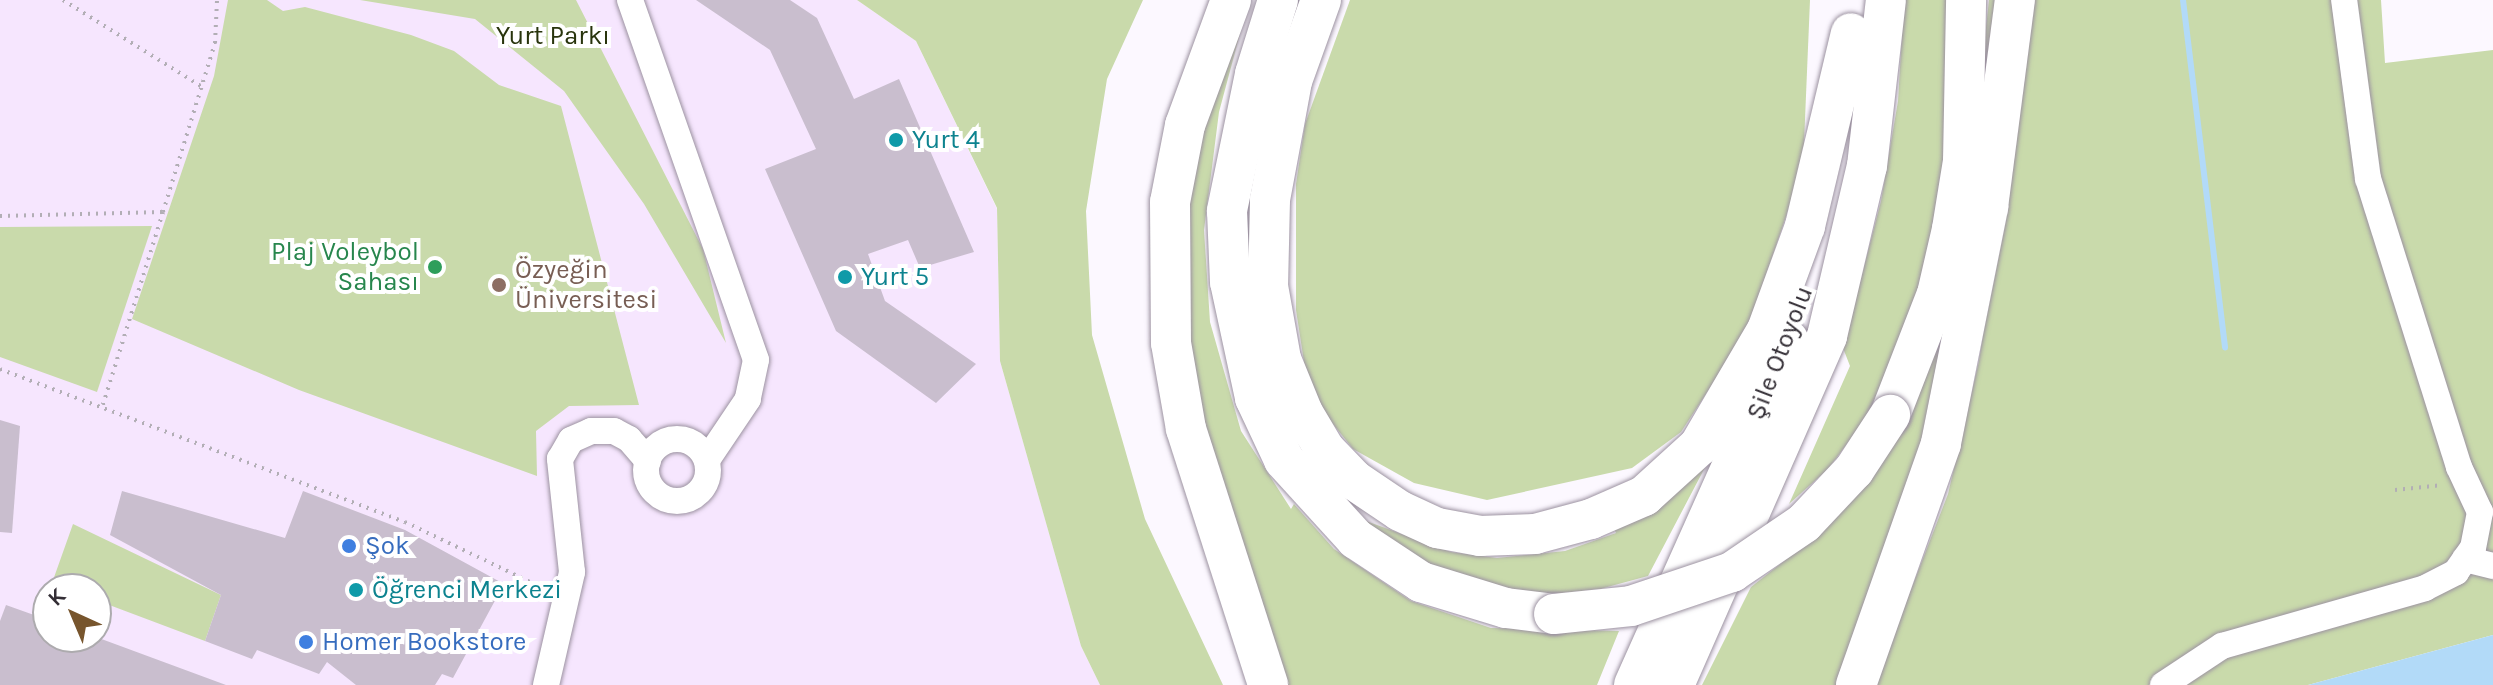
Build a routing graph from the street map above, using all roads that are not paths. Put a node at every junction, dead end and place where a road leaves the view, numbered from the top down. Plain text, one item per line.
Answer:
1 (630, 0) edge
2 (1231, 0) edge
3 (1278, 0) edge
4 (1321, 0) edge
5 (1886, 0) edge
6 (1966, 0) edge
7 (2015, 0) edge
8 (2344, 0) edge
9 (1851, 16) edge
10 (707, 460) junction
11 (648, 461) junction
12 (2465, 559) junction
13 (2493, 566) edge
14 (546, 685) edge
15 (1268, 685) edge
16 (1634, 685) edge
17 (1674, 685) edge
18 (1856, 685) edge
19 (2163, 685) edge

1 - 10 street
2 - 15 highway
3 - 6 highway, bridge
4 - 9 highway
5 - 17 highway, Şile Otoyolu
7 - 18 highway
8 - 12 street
9 - 16 highway, Şile Otoyolu
10 - 11 street
10 - 11 street
11 - 14 street
12 - 13 street
12 - 19 street

